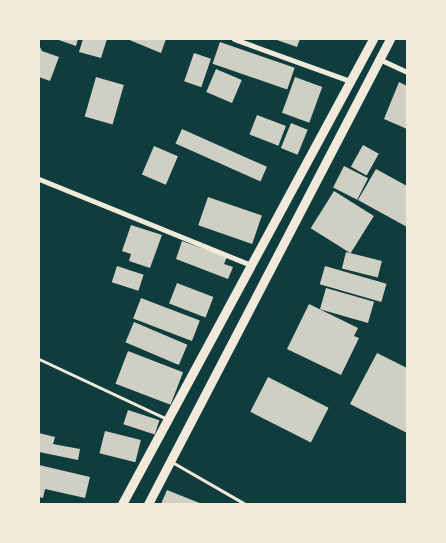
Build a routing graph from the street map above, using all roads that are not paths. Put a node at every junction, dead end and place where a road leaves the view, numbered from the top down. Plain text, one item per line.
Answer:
1 (234, 39) edge
2 (373, 39) edge
3 (390, 39) edge
4 (379, 60) junction
5 (407, 72) edge
6 (350, 81) junction
7 (39, 179) edge
8 (251, 264) junction
9 (39, 359) edge
10 (167, 420) junction
11 (172, 462) junction
12 (122, 504) edge
13 (148, 504) edge
14 (245, 504) edge

1 - 6 street
2 - 6 main road
3 - 4 main road
4 - 5 street
4 - 11 main road
6 - 8 main road
7 - 8 street
8 - 10 main road
9 - 10 lane
10 - 12 main road
11 - 13 main road
11 - 14 lane

